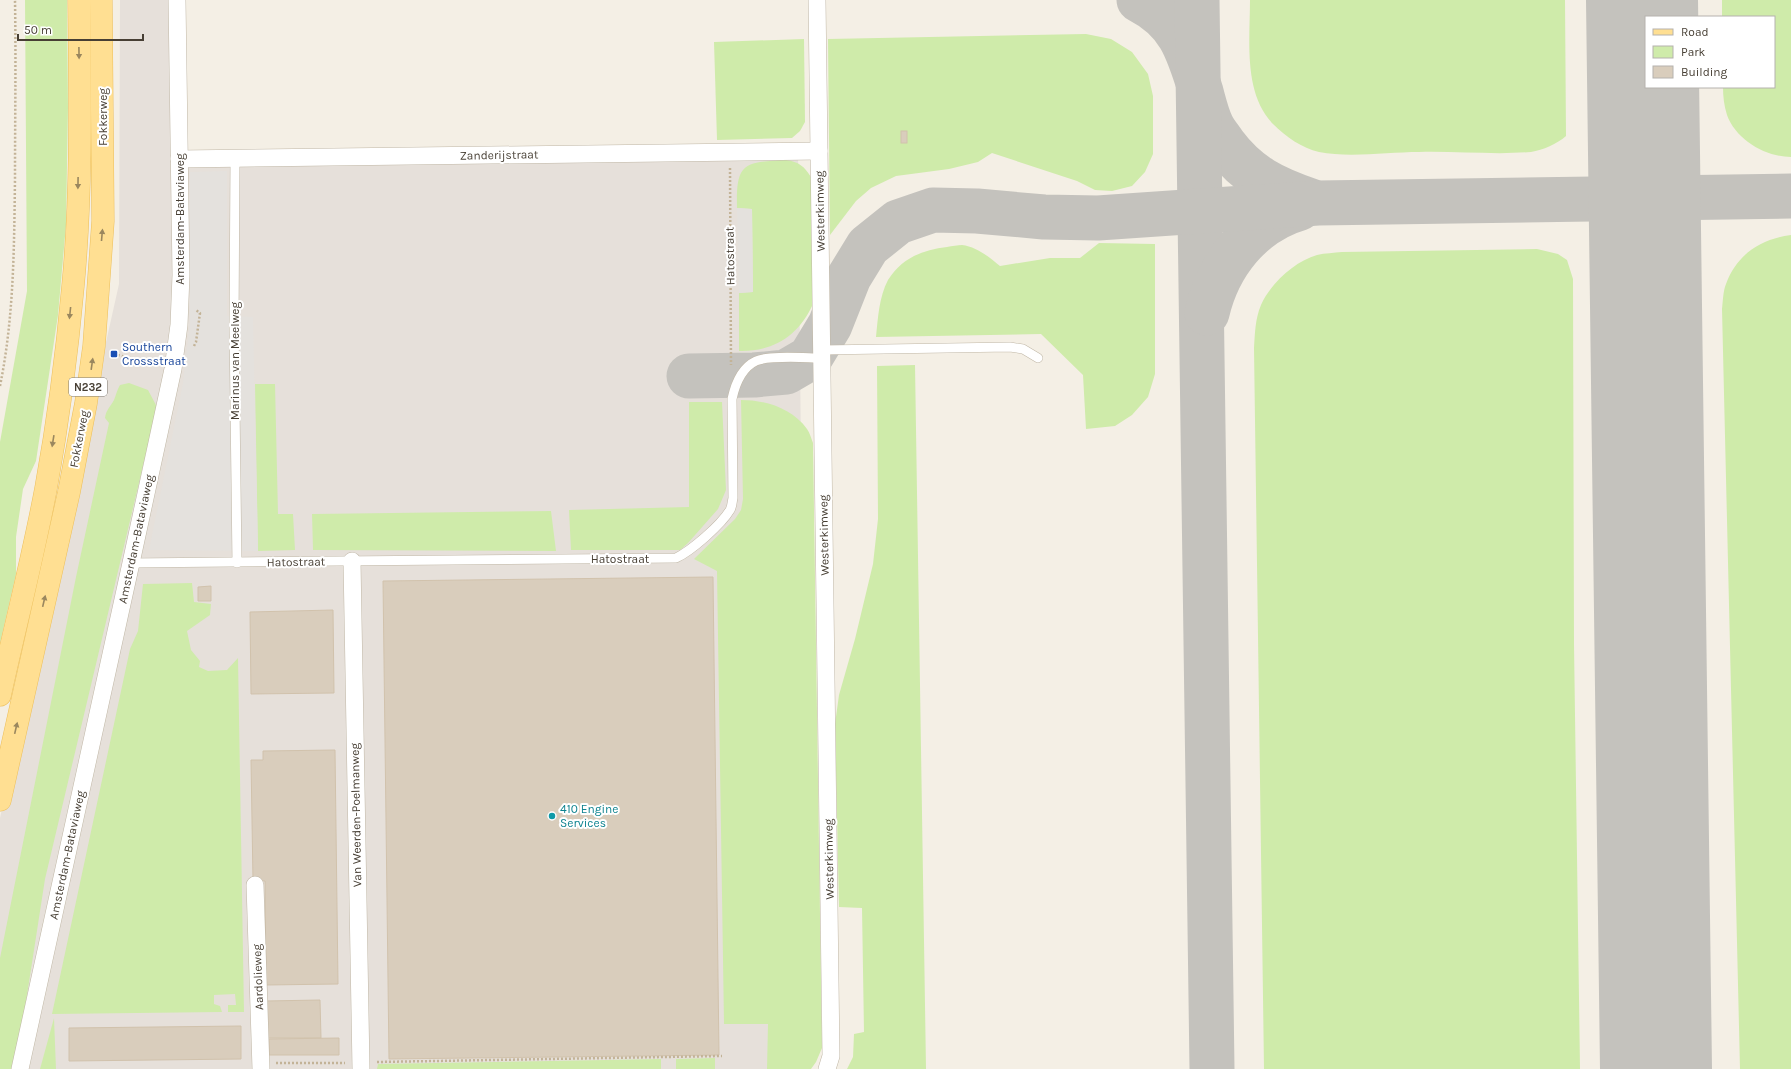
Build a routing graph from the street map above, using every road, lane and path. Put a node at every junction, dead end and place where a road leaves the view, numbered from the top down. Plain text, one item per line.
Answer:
1 (15, 0) edge
2 (78, 0) edge
3 (101, 0) edge
4 (177, 0) edge
5 (817, 0) edge
6 (729, 151) junction
7 (819, 151) junction
8 (179, 159) junction
9 (235, 160) junction
10 (114, 354) dead end
11 (822, 354) junction
12 (1038, 358) dead end
13 (731, 368) dead end
14 (173, 369) junction
15 (0, 386) edge
16 (352, 561) junction
17 (131, 563) junction
18 (237, 563) junction
19 (0, 695) edge
20 (0, 800) edge
21 (255, 885) dead end
22 (722, 1056) dead end
23 (359, 1064) edge
24 (261, 1067) edge
25 (20, 1069) edge
26 (827, 1069) edge

1 - 15 path
2 -> 19 main road, Fokkerweg / N232
20 -> 3 main road, Fokkerweg / N232
4 - 8 street, Amsterdam-Bataviaweg
5 - 7 street, Westerkimweg
6 - 7 street, Zanderijstraat
6 - 9 street, Zanderijstraat
6 - 13 path, Hatostraat
7 - 11 street, Westerkimweg
8 - 9 street, Zanderijstraat
8 - 14 street, Amsterdam-Bataviaweg
9 - 18 lane, Marinus van Meelweg
10 - 14 path
11 - 12 lane, Hatostraat
11 - 16 lane, Hatostraat
11 - 26 street, Westerkimweg
14 - 17 street, Amsterdam-Bataviaweg
16 - 18 lane, Hatostraat
16 - 23 street, Van Weerden-Poelmanweg
17 - 18 lane, Hatostraat
17 - 25 street, Amsterdam-Bataviaweg
21 - 24 street, Aardolieweg
22 - 23 path
23 - 24 path

